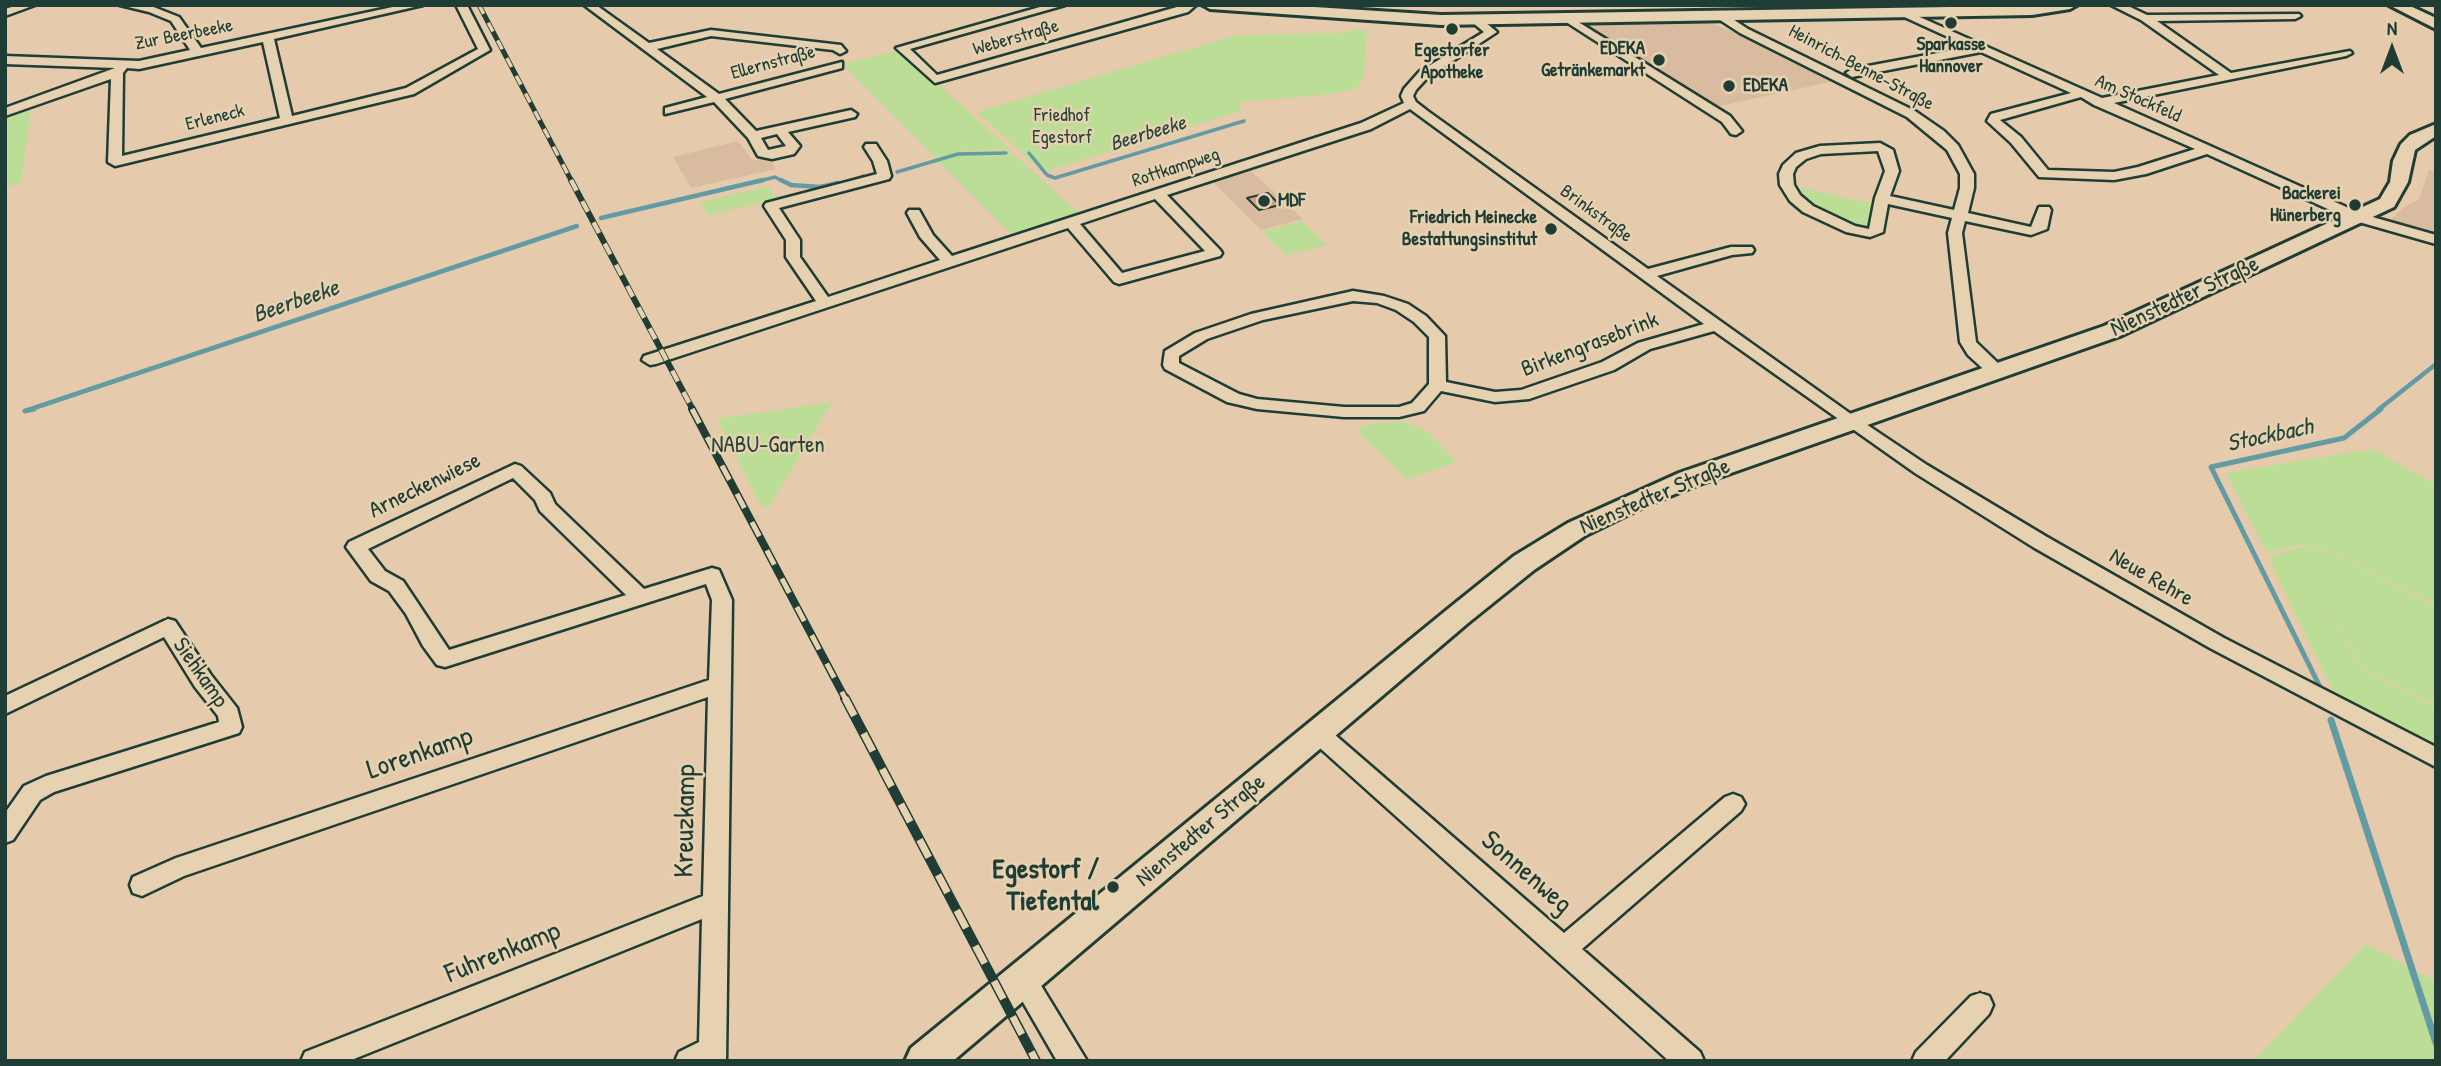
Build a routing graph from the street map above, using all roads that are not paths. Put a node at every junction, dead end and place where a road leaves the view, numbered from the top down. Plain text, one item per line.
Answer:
1 (30, 5) edge
2 (125, 5) edge
3 (418, 5) edge
4 (461, 5) edge
5 (589, 5) edge
6 (1060, 5) edge
7 (1191, 5) edge
8 (1210, 5) edge
9 (2070, 5) edge
10 (2116, 5) edge
11 (2396, 5) edge
12 (5, 13) edge
13 (1904, 13) junction
14 (1721, 16) junction
15 (2295, 16) dead end
16 (1567, 18) junction
17 (2145, 18) junction
18 (1510, 19) junction
19 (1476, 20) junction
20 (2436, 24) edge
21 (1491, 32) junction
22 (268, 38) junction
23 (649, 47) junction
24 (1979, 49) junction
25 (840, 51) dead end
26 (198, 53) junction
27 (2346, 53) dead end
28 (8, 62) edge
29 (838, 65) dead end
30 (120, 69) junction
31 (1852, 74) dead end
32 (2230, 77) junction
33 (2080, 94) junction
34 (717, 98) junction
35 (2098, 102) junction
36 (1411, 104) junction
37 (668, 111) dead end
38 (5, 112) edge
39 (851, 114) dead end
40 (287, 121) junction
41 (2436, 129) edge
42 (781, 131) junction
43 (1736, 131) dead end
44 (753, 136) junction
45 (871, 147) dead end
46 (2206, 150) junction
47 (1158, 194) junction
48 (1882, 198) junction
49 (2044, 211) dead end
50 (914, 213) dead end
51 (1959, 214) junction
52 (2357, 217) junction
53 (1071, 222) junction
54 (2436, 240) edge
55 (1747, 250) dead end
56 (949, 262) junction
57 (1646, 274) junction
58 (825, 303) junction
59 (1716, 325) junction
60 (650, 360) dead end
61 (1997, 372) junction
62 (1437, 385) junction
63 (1852, 423) junction
64 (716, 585) joint
65 (638, 598) junction
66 (719, 685) junction
67 (5, 706) edge
68 (1319, 734) junction
69 (2436, 758) edge
70 (1733, 804) dead end
71 (5, 833) edge
72 (142, 885) dead end
73 (714, 903) junction
74 (1564, 949) junction
75 (1022, 978) junction
76 (1980, 1005) dead end
77 (704, 1057) edge
78 (315, 1061) edge
79 (924, 1061) edge
80 (1073, 1061) edge
81 (1690, 1061) edge
82 (1926, 1061) edge

1 - 12 street
2 - 26 street
3 - 22 street, Zur Beerbeeke
4 - 40 street, Erleneck
5 - 23 street, Ellernstraße
6 - 7 street, Weberstraße
8 - 19 main road
9 - 13 main road
10 - 17 street
11 - 20 main road
13 - 14 main road
13 - 24 street, Am Stockfeld
14 - 16 main road
14 - 51 street, Heinrich-Benne-Straße
15 - 17 street
16 - 18 main road
16 - 43 street
17 - 32 street
18 - 19 main road
18 - 21 street
19 - 21 street
21 - 36 street
22 - 26 street, Zur Beerbeeke
22 - 40 street
23 - 25 street
23 - 34 street, Ellernstraße
24 - 31 street
24 - 33 street, Am Stockfeld
26 - 30 street, Zur Beerbeeke
27 - 32 street
28 - 30 street
29 - 34 street, Ellernstraße
30 - 38 street, Zur Beerbeeke
30 - 40 street, Erleneck
32 - 35 street
33 - 35 street, Am Stockfeld
33 - 46 street
34 - 37 street, Ellernstraße
34 - 44 street, Ellernstraße
35 - 46 street, Am Stockfeld
36 - 47 street, Rottkampweg
36 - 57 street, Brinkstraße
39 - 42 street
41 - 52 main road, Nienstedter Straße
42 - 44 street
42 - 44 street, Ellernstraße
45 - 58 street
46 - 52 street, Am Stockfeld
47 - 53 street, Rottkampweg
47 - 53 street
48 - 48 street
48 - 51 street
49 - 51 street
50 - 56 street
51 - 61 street, Heinrich-Benne-Straße
52 - 54 street, Am Stockfeld
52 - 61 main road, Nienstedter Straße
53 - 56 street, Rottkampweg
55 - 57 street
56 - 58 street, Rottkampweg
57 - 59 street, Brinkstraße
58 - 60 street, Rottkampweg
59 - 62 street, Birkengrasebrink
59 - 63 street, Brinkstraße
61 - 63 main road, Nienstedter Straße
62 - 62 street
63 - 68 main road, Nienstedter Straße
63 - 69 street, Neue Rehre
64 - 65 street, Arneckenwiese
64 - 66 street, Kreuzkamp
65 - 65 street, Arneckenwiese
66 - 72 street, Lorenkamp
66 - 73 street, Kreuzkamp
67 - 71 street, Siehkamp
68 - 74 street, Sonnenweg
68 - 75 main road, Nienstedter Straße
70 - 74 street
73 - 77 street, Kreuzkamp
73 - 78 street, Fuhrenkamp
74 - 81 street, Sonnenweg
75 - 79 main road, Nienstedter Straße
75 - 80 street
76 - 82 street

